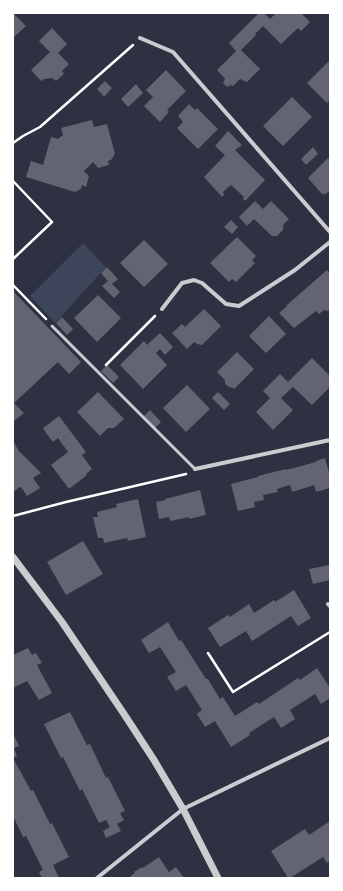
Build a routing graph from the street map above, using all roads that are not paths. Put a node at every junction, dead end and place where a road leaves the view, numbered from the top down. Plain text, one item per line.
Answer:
1 (140, 38) road end
2 (330, 232) edge
3 (330, 242) edge
4 (162, 309) road end
5 (52, 326) road end
6 (330, 440) edge
7 (195, 469) joint
8 (13, 557) edge
9 (330, 738) edge
10 (183, 809) junction
11 (96, 878) edge
12 (218, 878) edge

1 - 2 street
3 - 4 street
5 - 7 lane
6 - 7 street
8 - 10 street
9 - 10 street
10 - 11 street
10 - 12 street

